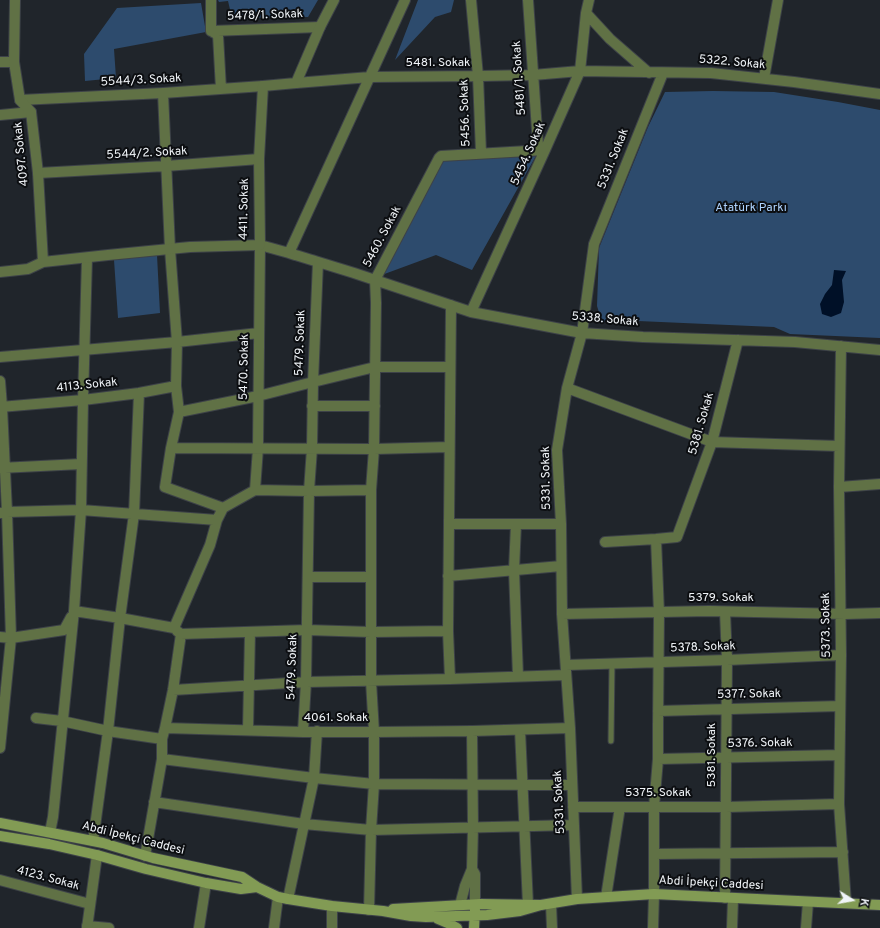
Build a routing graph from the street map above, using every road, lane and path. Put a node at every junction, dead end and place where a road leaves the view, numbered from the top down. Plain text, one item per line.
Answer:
1 (15, 0) edge
2 (211, 0) edge
3 (334, 0) edge
4 (405, 0) edge
5 (471, 0) edge
6 (528, 0) edge
7 (588, 0) edge
8 (778, 0) edge
9 (586, 13) junction
10 (320, 27) junction
11 (211, 32) junction
12 (0, 62) edge
13 (14, 62) junction
14 (580, 71) junction
15 (649, 72) junction
16 (663, 73) junction
17 (533, 75) junction
18 (478, 76) junction
19 (370, 77) junction
20 (764, 78) junction
21 (296, 83) junction
22 (263, 86) junction
23 (221, 89) junction
24 (163, 94) junction
25 (880, 94) edge
26 (20, 100) junction
27 (31, 112) junction
28 (0, 115) edge
29 (545, 150) junction
30 (481, 154) junction
31 (258, 159) junction
32 (166, 166) junction
33 (38, 173) junction
34 (260, 245) junction
35 (170, 249) junction
36 (289, 253) junction
37 (87, 258) junction
38 (43, 262) junction
39 (0, 272) edge
40 (375, 280) junction
41 (451, 305) junction
42 (471, 312) junction
43 (259, 333) junction
44 (582, 333) junction
45 (738, 340) junction
46 (177, 342) junction
47 (840, 346) junction
48 (85, 350) junction
49 (880, 350) edge
50 (0, 357) edge
51 (375, 367) junction
52 (450, 367) junction
53 (0, 381) edge
54 (313, 382) junction
55 (176, 386) junction
56 (567, 388) junction
57 (138, 394) junction
58 (258, 396) junction
59 (83, 400) junction
60 (312, 406) junction
61 (375, 406) junction
62 (1, 407) edge
63 (179, 412) junction
64 (712, 442) junction
65 (839, 446) junction
66 (449, 447) junction
67 (171, 448) junction
68 (258, 448) junction
69 (312, 448) junction
70 (374, 448) junction
71 (82, 464) junction
72 (3, 467) edge
73 (880, 484) edge
74 (839, 487) junction
75 (255, 490) junction
76 (309, 490) junction
77 (371, 490) junction
78 (223, 508) junction
79 (81, 510) junction
80 (4, 513) edge
81 (134, 514) junction
82 (217, 520) junction
83 (449, 524) junction
84 (516, 524) junction
85 (561, 524) junction
86 (656, 540) junction
87 (605, 542) dead end
88 (561, 566) junction
89 (514, 570) junction
90 (448, 576) junction
91 (308, 577) junction
92 (371, 577) junction
93 (74, 611) junction
94 (725, 612) junction
95 (659, 613) junction
96 (880, 613) edge
97 (562, 614) junction
98 (840, 614) junction
99 (120, 618) junction
100 (307, 630) junction
101 (178, 631) junction
102 (250, 632) junction
103 (371, 632) junction
104 (448, 632) junction
105 (0, 637) edge
106 (11, 638) junction
107 (841, 655) junction
108 (726, 660) junction
109 (659, 662) junction
110 (612, 663) junction
111 (566, 670) junction
112 (518, 676) junction
113 (450, 679) junction
114 (371, 681) junction
115 (306, 682) junction
116 (249, 685) junction
117 (173, 690) junction
118 (840, 706) junction
119 (726, 709) junction
120 (658, 711) junction
121 (36, 718) dead end
122 (62, 721) junction
123 (166, 728) junction
124 (570, 728) junction
125 (248, 730) junction
126 (520, 730) junction
127 (108, 731) junction
128 (317, 731) junction
129 (472, 731) junction
130 (303, 732) junction
131 (374, 732) junction
132 (162, 739) junction
133 (612, 741) dead end
134 (0, 748) edge
135 (839, 755) junction
136 (726, 758) junction
137 (162, 759) junction
138 (658, 759) junction
139 (314, 778) junction
140 (374, 784) junction
141 (473, 785) junction
142 (522, 785) junction
143 (572, 785) junction
144 (154, 802) junction
145 (839, 804) junction
146 (654, 806) junction
147 (726, 806) junction
148 (573, 807) junction
149 (620, 807) junction
150 (0, 823) edge
151 (304, 824) junction
152 (574, 825) junction
153 (524, 826) junction
154 (473, 827) junction
155 (371, 830) junction
156 (50, 832) junction
157 (0, 836) edge
158 (93, 841) junction
159 (843, 852) junction
160 (725, 853) junction
161 (654, 854) junction
162 (97, 855) junction
163 (146, 856) junction
164 (472, 869) junction
165 (0, 880) edge
166 (206, 883) junction
167 (475, 886) junction
168 (257, 887) junction
169 (463, 892) junction
170 (654, 894) junction
171 (283, 898) junction
172 (606, 898) junction
173 (729, 898) junction
174 (577, 899) junction
175 (808, 902) junction
176 (846, 903) junction
177 (90, 904) junction
178 (460, 905) junction
179 (475, 905) junction
180 (528, 905) junction
181 (546, 905) junction
182 (880, 905) edge
183 (332, 906) junction
184 (493, 909) junction
185 (369, 910) junction
186 (432, 912) junction
187 (475, 916) junction
188 (460, 917) junction
189 (87, 927) edge
190 (109, 928) edge
191 (199, 928) edge
192 (274, 928) edge
193 (332, 928) edge
194 (457, 928) edge
195 (461, 928) edge
196 (474, 928) edge
197 (478, 928) edge
198 (552, 928) edge
199 (653, 928) edge
200 (732, 928) edge
201 (806, 928) edge

1 - 13 street
2 - 11 street
3 - 10 street
4 - 19 street
5 - 18 street, 5456. Sokak
6 - 17 street, 5481/1. Sokak
7 - 9 street, 5454. Sokak
8 - 20 street
9 - 14 street, 5454. Sokak
9 - 15 street
10 - 11 street, 5478/1. Sokak
10 - 21 street
11 - 23 street
12 - 13 street
13 - 26 street
14 - 15 street, 5322. Sokak
14 - 17 street, 5481. Sokak
14 - 29 street, 5454. Sokak
15 - 16 street, 5322. Sokak
16 - 20 street, 5322. Sokak
16 - 44 street, 5331. Sokak
17 - 18 street, 5481. Sokak
17 - 29 street, 5481/1. Sokak
18 - 19 street, 5481. Sokak
18 - 30 street, 5456. Sokak
19 - 21 street, 5481. Sokak
19 - 36 street
20 - 25 street, 5322. Sokak
21 - 22 street
22 - 23 street, 5544/3. Sokak
22 - 31 street, 4411. Sokak
23 - 24 street, 5544/3. Sokak
24 - 26 street, 5544/3. Sokak
24 - 32 street
26 - 27 street, 4097. Sokak
27 - 28 street
27 - 33 street, 4097. Sokak
29 - 30 street, 5460. Sokak
29 - 42 street, 5454. Sokak
30 - 40 street, 5460. Sokak
31 - 32 street, 5544/2. Sokak
31 - 34 street, 4411. Sokak
32 - 33 street, 5544/2. Sokak
32 - 35 street
33 - 38 street, 4097. Sokak
34 - 35 street, 4411. Sokak
34 - 36 street
34 - 43 street, 5470. Sokak
35 - 37 street, 4411. Sokak
35 - 46 street
36 - 40 street, 5338. Sokak
36 - 54 street, 5479. Sokak
37 - 38 street, 4411. Sokak
37 - 48 street
38 - 39 street, 4411. Sokak
40 - 41 street, 5338. Sokak
40 - 51 street, 5460. Sokak
41 - 42 street, 5338. Sokak
41 - 52 street
42 - 44 street, 5338. Sokak
43 - 46 street
43 - 58 street, 5470. Sokak
44 - 45 street, 5338. Sokak
44 - 56 street, 5331. Sokak
45 - 47 street
45 - 64 street, 5381. Sokak
46 - 48 street
46 - 55 street
47 - 49 street
47 - 65 street, 5373. Sokak
48 - 50 street
48 - 59 street
51 - 52 street
51 - 54 street
51 - 61 street, 5460. Sokak
52 - 66 street
53 - 62 street
54 - 58 street
54 - 60 street, 5479. Sokak
55 - 57 street, 4113. Sokak
55 - 63 street
56 - 64 street
56 - 85 street, 5331. Sokak
57 - 59 street, 4113. Sokak
57 - 81 street
58 - 63 street
58 - 68 street, 5470. Sokak
59 - 62 street, 4113. Sokak
59 - 71 street
60 - 61 street
60 - 69 street, 5479. Sokak
61 - 70 street, 5460. Sokak
62 - 72 street
63 - 67 street
64 - 65 street
64 - 86 street, 5381. Sokak
65 - 74 street, 5373. Sokak
66 - 70 street
66 - 83 street
67 - 68 street
67 - 78 street
68 - 69 street
68 - 75 street, 5470. Sokak
69 - 70 street
69 - 76 street, 5479. Sokak
70 - 77 street, 5460. Sokak
71 - 72 street
71 - 79 street
72 - 80 street
73 - 74 street
74 - 98 street, 5373. Sokak
75 - 76 street
75 - 78 street
76 - 77 street
76 - 91 street, 5479. Sokak
77 - 92 street, 5460. Sokak
78 - 82 street
79 - 80 street
79 - 81 street
79 - 93 street
80 - 106 street
81 - 82 street
81 - 99 street
82 - 101 street
83 - 84 street
83 - 90 street
84 - 85 street
84 - 89 street
85 - 88 street, 5331. Sokak
86 - 87 street, 5381. Sokak
86 - 95 street
88 - 89 street
88 - 97 street, 5331. Sokak
89 - 90 street
89 - 112 street
90 - 104 street
91 - 92 street
91 - 100 street, 5479. Sokak
92 - 103 street, 5460. Sokak
93 - 99 street
93 - 106 street
93 - 122 street
94 - 95 street, 5379. Sokak
94 - 98 street, 5379. Sokak
94 - 108 street, 5381. Sokak
95 - 97 street, 5379. Sokak
95 - 109 street
96 - 98 street, 5379. Sokak
97 - 111 street, 5331. Sokak
98 - 107 street, 5373. Sokak
99 - 101 street
99 - 127 street
100 - 102 street
100 - 103 street
100 - 115 street, 5479. Sokak
101 - 102 street
101 - 117 street
102 - 116 street
103 - 104 street
103 - 114 street, 5460. Sokak
104 - 113 street
105 - 106 street
106 - 134 street
107 - 108 street, 5378. Sokak
107 - 118 street, 5373. Sokak
108 - 109 street, 5378. Sokak
108 - 119 street, 5381. Sokak
109 - 110 street, 5378. Sokak
109 - 120 street
110 - 111 street, 5378. Sokak
110 - 133 lane
111 - 112 street, 5378. Sokak
111 - 124 street, 5331. Sokak
112 - 113 street, 5378. Sokak
113 - 114 street, 5378. Sokak
114 - 115 street, 5378. Sokak
114 - 131 street, 5460. Sokak
115 - 116 street, 5378. Sokak
115 - 130 street, 5479. Sokak
116 - 117 street, 5378. Sokak
116 - 125 street
117 - 123 street
118 - 119 street, 5377. Sokak
118 - 135 street, 5373. Sokak
119 - 120 street, 5377. Sokak
119 - 136 street, 5381. Sokak
120 - 138 street
121 - 122 street
122 - 127 street
122 - 156 street
123 - 125 street, 4061. Sokak
123 - 132 street
124 - 126 street, 4061. Sokak
124 - 143 street, 5331. Sokak
125 - 130 street, 4061. Sokak
126 - 129 street, 4061. Sokak
126 - 142 street
127 - 132 street
127 - 158 street
128 - 130 street, 4061. Sokak
128 - 131 street, 4061. Sokak
128 - 139 street
129 - 131 street, 4061. Sokak
129 - 141 street
131 - 140 street, 5460. Sokak
132 - 137 street
135 - 136 street, 5376. Sokak
135 - 145 street, 5373. Sokak
136 - 138 street, 5376. Sokak
136 - 147 street, 5381. Sokak
137 - 139 street
137 - 144 street
138 - 146 street
139 - 140 street
139 - 151 street
140 - 141 street
140 - 155 street, 5460. Sokak
141 - 142 street
141 - 154 street
142 - 143 street
142 - 153 street
143 - 148 street, 5331. Sokak
144 - 151 street
144 - 163 street
145 - 147 street, 5375. Sokak
145 - 159 street, 5373. Sokak
146 - 147 street, 5375. Sokak
146 - 149 street, 5375. Sokak
146 - 161 street
147 - 160 street, 5381. Sokak
148 - 149 street, 5375. Sokak
148 - 152 street, 5331. Sokak
149 - 172 street
150 - 156 main road, Abdi İpekçi Caddesi
151 - 155 street
151 - 171 street
152 - 153 street
152 - 174 street, 5331. Sokak
153 - 154 street
153 - 180 street
154 - 155 street
154 - 164 street
155 - 185 street, 5460. Sokak
156 - 158 main road, Abdi İpekçi Caddesi
157 - 162 main road, Abdi İpekçi Caddesi
158 - 163 main road, Abdi İpekçi Caddesi
159 - 160 street
159 - 176 street, 5373. Sokak
160 - 161 street
160 - 173 street, 5381. Sokak
161 - 170 street
162 - 166 main road, Abdi İpekçi Caddesi
162 - 177 street
163 - 168 main road, Abdi İpekçi Caddesi
164 - 167 street
164 - 169 street
165 - 177 street, 4123. Sokak
166 - 168 main road, Abdi İpekçi Caddesi
166 - 191 street
167 - 179 street
167 - 184 street
168 - 171 main road, Abdi İpekçi Caddesi
169 - 178 street
169 - 186 street
170 - 172 main road, Abdi İpekçi Caddesi
170 - 173 main road, Abdi İpekçi Caddesi
170 - 199 street
171 - 183 main road, Abdi İpekçi Caddesi
171 - 192 street
172 - 174 main road, Abdi İpekçi Caddesi
173 - 175 main road, Abdi İpekçi Caddesi
173 - 200 street, 5381. Sokak
174 - 181 main road, Abdi İpekçi Caddesi
175 - 176 main road, Abdi İpekçi Caddesi
175 - 201 street
176 - 182 main road, Abdi İpekçi Caddesi
177 - 189 street
178 - 179 main road, Abdi İpekçi Caddesi
178 - 186 main road, Abdi İpekçi Caddesi
178 - 188 main road
179 - 184 main road, Abdi İpekçi Caddesi
179 - 187 main road
180 - 181 main road, Abdi İpekçi Caddesi
180 - 184 main road, Abdi İpekçi Caddesi
181 - 184 main road, Abdi İpekçi Caddesi
181 - 198 street
183 - 185 main road, Abdi İpekçi Caddesi
183 - 193 street
184 - 187 main road, Abdi İpekçi Caddesi
184 - 197 main road
185 - 186 main road, Abdi İpekçi Caddesi
186 - 188 main road, Abdi İpekçi Caddesi
186 - 194 main road
187 - 188 main road, Abdi İpekçi Caddesi
187 - 196 main road
188 - 195 main road
189 - 190 street

